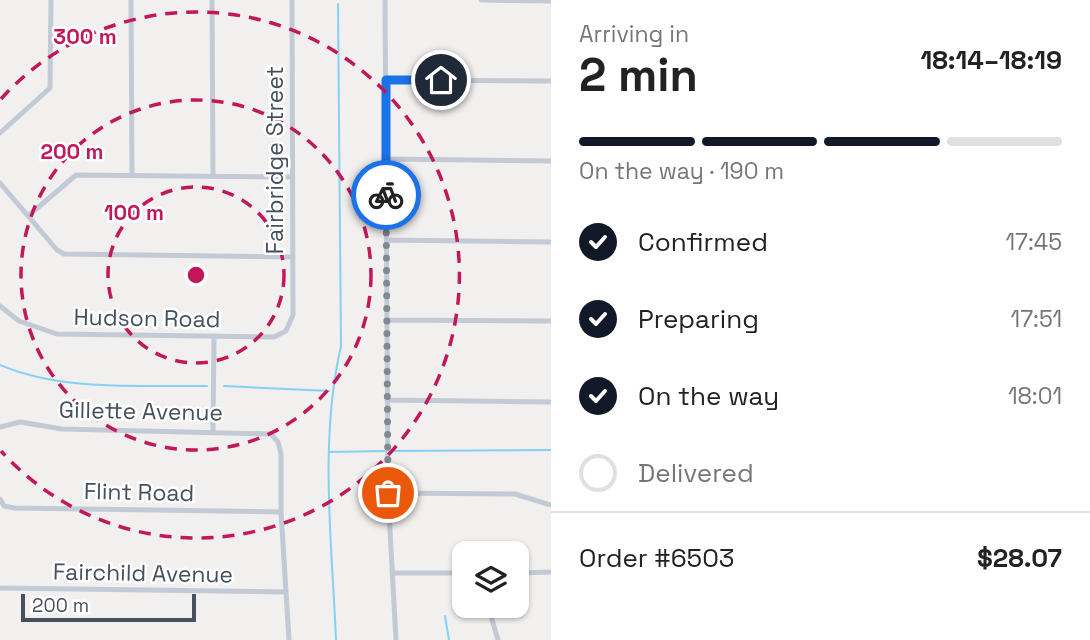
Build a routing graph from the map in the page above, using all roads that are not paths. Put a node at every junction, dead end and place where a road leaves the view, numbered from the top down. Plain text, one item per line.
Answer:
1 (51, 0) edge
2 (131, 0) edge
3 (212, 0) edge
4 (292, 0) edge
5 (386, 0) edge
6 (481, 0) edge
7 (551, 1) edge
8 (386, 80) junction
9 (551, 82) edge
10 (0, 133) edge
11 (386, 159) junction
12 (551, 162) edge
13 (132, 175) junction
14 (213, 176) junction
15 (292, 177) junction
16 (0, 183) edge
17 (28, 216) junction
18 (387, 240) junction
19 (551, 242) edge
20 (293, 257) junction
21 (0, 306) edge
22 (292, 320) joint
23 (387, 320) junction
24 (551, 321) edge
25 (214, 337) junction
26 (387, 400) junction
27 (551, 402) edge
28 (0, 427) edge
29 (213, 430) junction
30 (388, 493) junction
31 (0, 499) edge
32 (551, 505) edge
33 (281, 512) junction
34 (551, 572) edge
35 (392, 573) junction
36 (452, 573) edge
37 (529, 573) edge
38 (0, 588) edge
39 (286, 592) junction
40 (492, 618) edge
41 (289, 640) edge
42 (396, 640) edge
43 (498, 640) edge

1 - 10 street
2 - 13 street
3 - 14 street
4 - 15 street, Fairbridge Street
5 - 8 street
6 - 7 street
8 - 9 street
8 - 11 street
11 - 12 street
11 - 18 street
13 - 14 street
13 - 17 street
14 - 15 street
15 - 20 street, Fairbridge Street
16 - 17 street
17 - 20 street
18 - 19 street
18 - 23 street
20 - 22 street, Fairbridge Street
21 - 25 street, Hudson Road
22 - 25 street, Hudson Road
23 - 24 street
23 - 26 street
25 - 29 street
26 - 27 street
26 - 30 street
28 - 29 street, Gillette Avenue
29 - 33 street, Gillette Avenue
30 - 32 street
30 - 35 street
31 - 33 street, Flint Road
33 - 39 street
34 - 37 street
35 - 36 street
35 - 42 street
38 - 39 street, Fairchild Avenue
39 - 41 street
40 - 43 street

